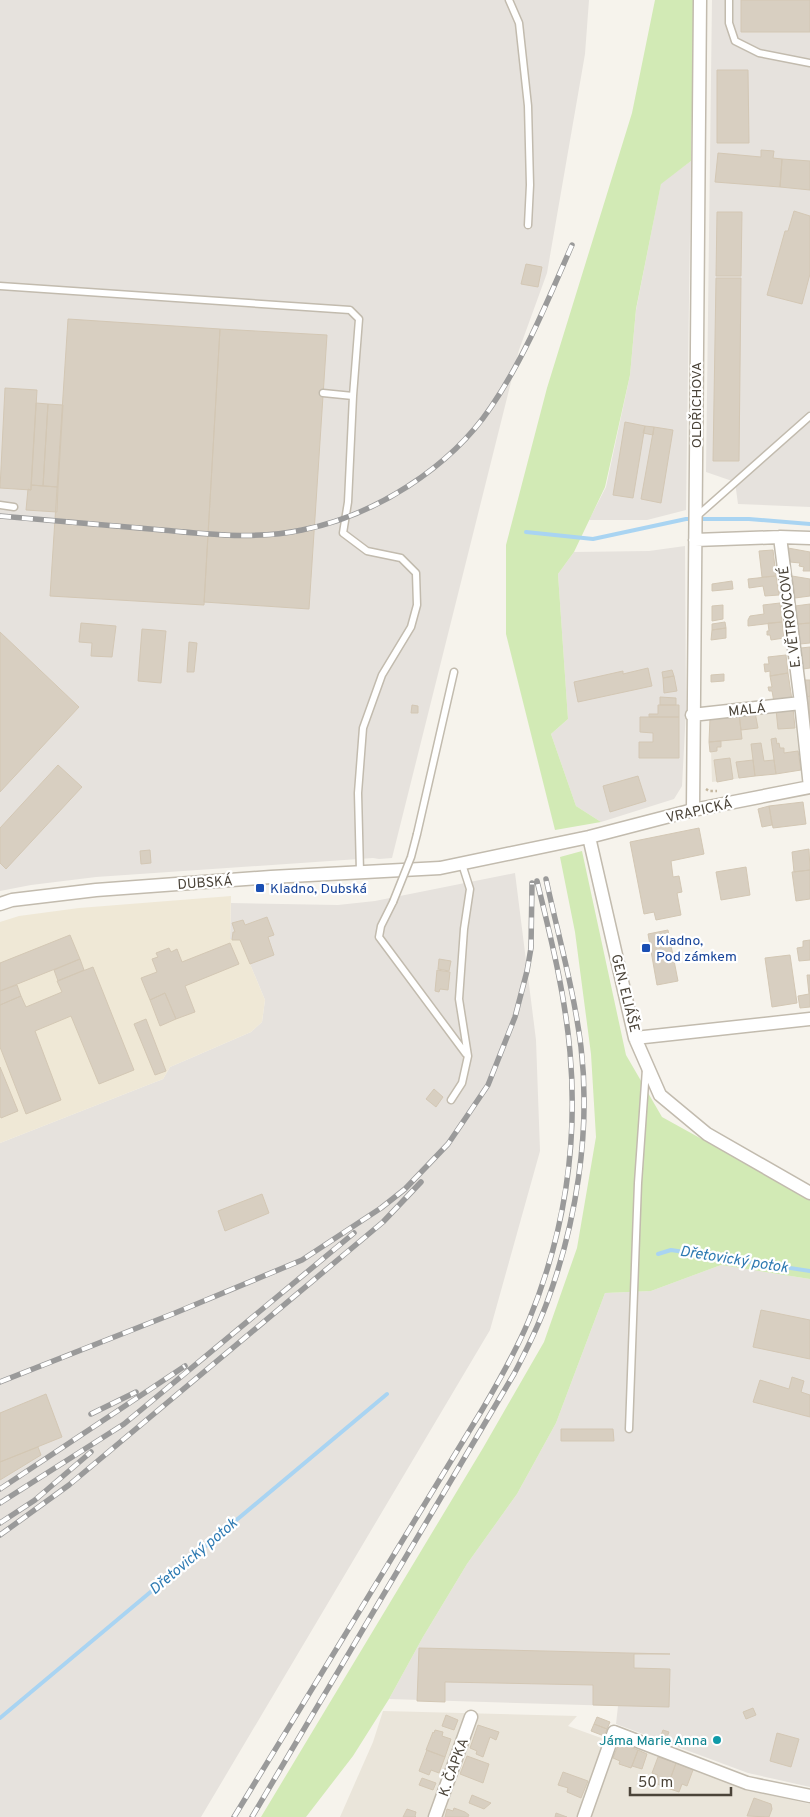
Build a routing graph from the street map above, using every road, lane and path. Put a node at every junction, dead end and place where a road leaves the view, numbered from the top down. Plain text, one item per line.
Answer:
1 (509, 0) edge
2 (700, 0) edge
3 (729, 0) edge
4 (810, 63) edge
5 (528, 225) dead end
6 (0, 286) edge
7 (323, 393) dead end
8 (353, 396) junction
9 (810, 416) edge
10 (0, 505) edge
11 (14, 507) dead end
12 (695, 518) junction
13 (780, 537) junction
14 (810, 538) edge
15 (695, 540) junction
16 (454, 672) dead end
17 (810, 675) edge
18 (796, 676) junction
19 (801, 703) junction
20 (692, 715) junction
21 (703, 786) dead end
22 (810, 787) edge
23 (720, 790) dead end
24 (692, 810) junction
25 (588, 837) junction
26 (462, 864) junction
27 (360, 872) junction
28 (0, 904) edge
29 (810, 1019) edge
30 (635, 1038) junction
31 (468, 1056) junction
32 (646, 1063) junction
33 (451, 1100) dead end
34 (810, 1193) edge
35 (629, 1429) dead end
36 (471, 1717) dead end
37 (810, 1796) edge
38 (435, 1817) edge
39 (584, 1817) edge

1 - 5 lane
2 - 12 street, OLDŘICHOVA
3 - 4 lane
6 - 8 lane
7 - 8 lane
8 - 27 lane
9 - 12 lane
10 - 11 lane
12 - 15 street, OLDŘICHOVA
13 - 14 street
13 - 15 street
13 - 18 street, E. VĚTROVCOVÉ
15 - 20 street, OLDŘICHOVA
16 - 31 lane, bridge
17 - 18 street
18 - 19 street, E. VĚTROVCOVÉ
19 - 20 street, MALÁ
19 - 22 street, E. VĚTROVCOVÉ
20 - 24 street, OLDŘICHOVA
21 - 23 path
22 - 24 street, VRAPICKÁ
24 - 25 street, VRAPICKÁ
25 - 26 street, DUBSKÁ
25 - 30 street, GEN. ELIÁŠE
26 - 27 street, DUBSKÁ
26 - 31 lane
27 - 28 street, DUBSKÁ
29 - 30 street, GEN. ELIÁŠE
30 - 32 street
31 - 33 lane
32 - 34 street
32 - 35 lane
36 - 38 street, K. ČAPKA
37 - 39 street

